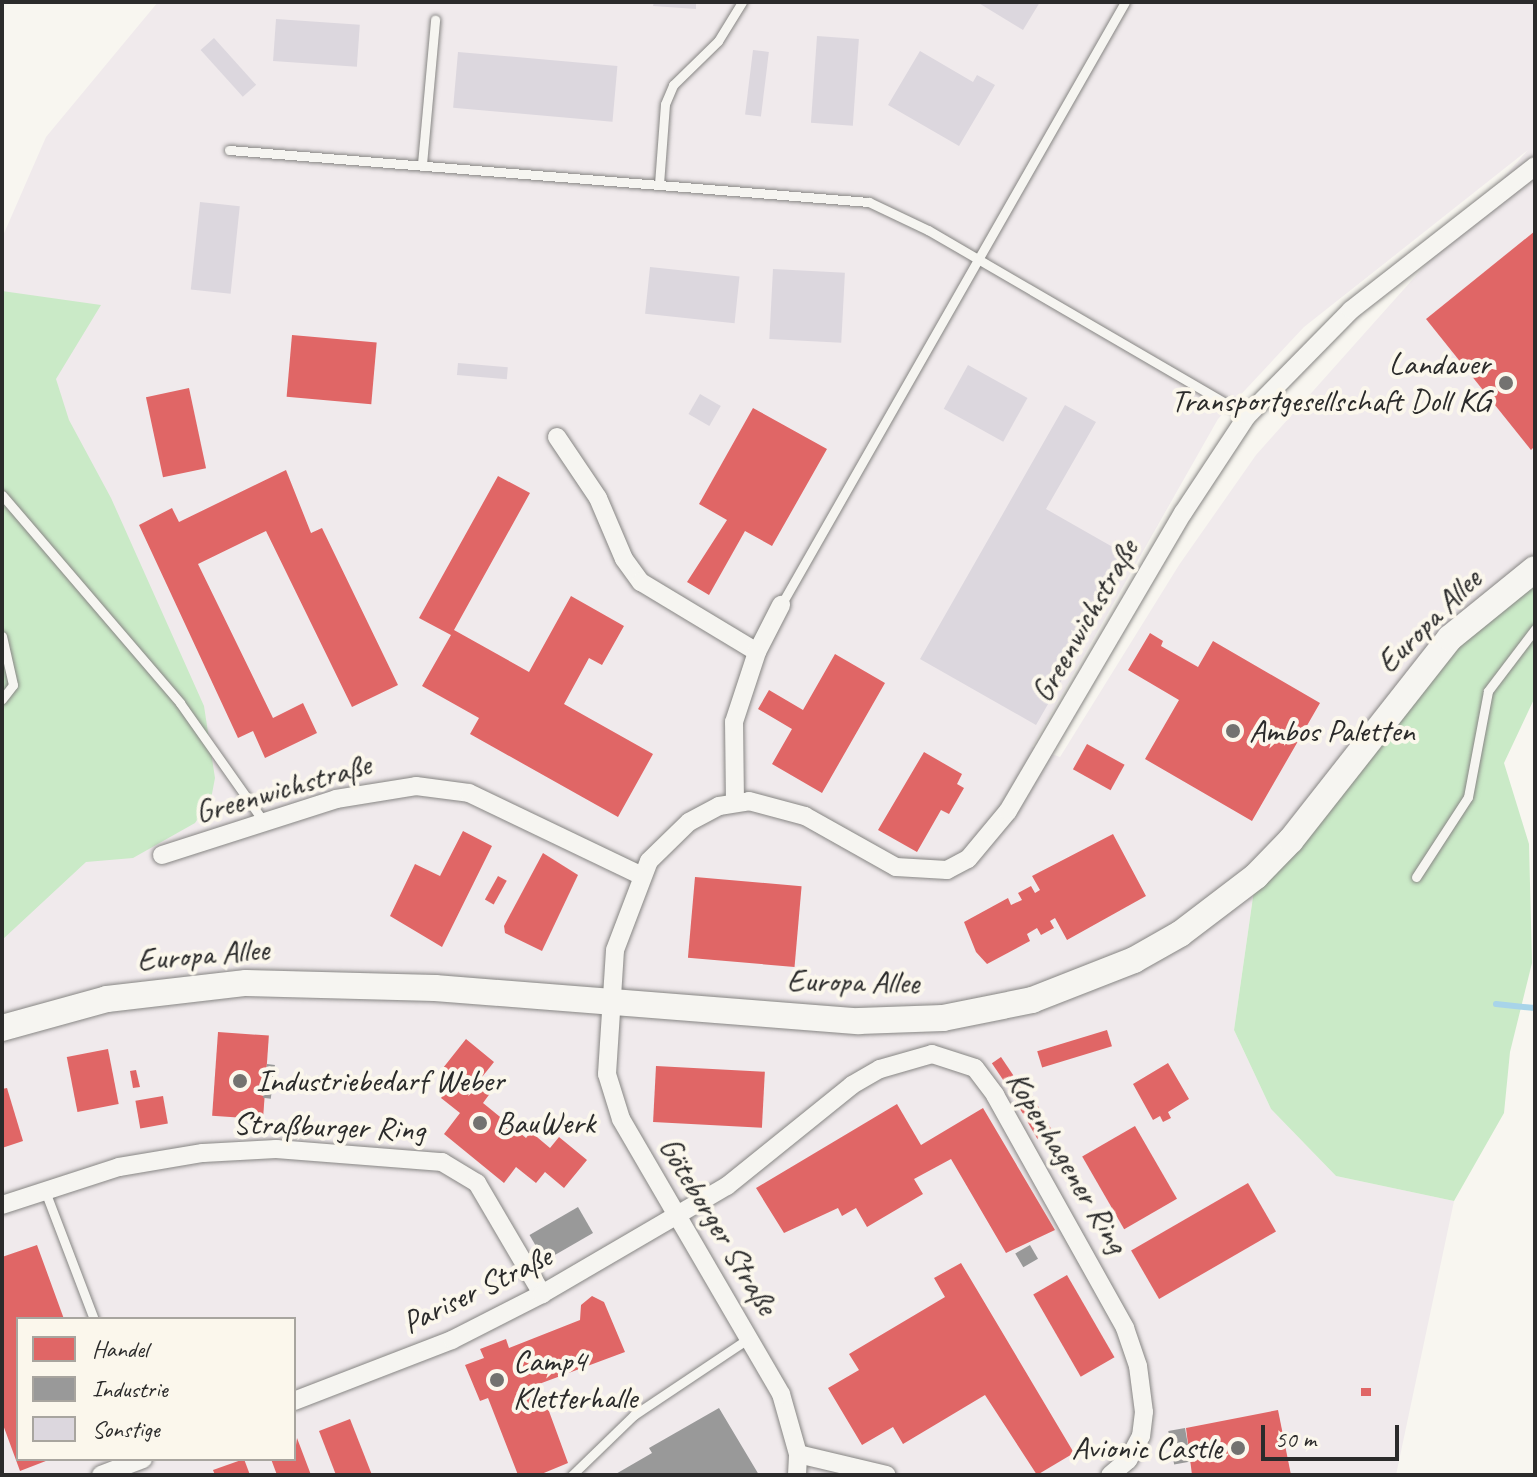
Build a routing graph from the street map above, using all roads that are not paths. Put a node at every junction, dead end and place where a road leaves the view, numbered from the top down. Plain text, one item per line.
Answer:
1 (742, 2) edge
2 (1125, 2) edge
3 (435, 20) dead end
4 (229, 150) dead end
5 (422, 164) junction
6 (1535, 166) edge
7 (659, 184) junction
8 (977, 259) junction
9 (1247, 416) junction
10 (557, 437) dead end
11 (2, 495) edge
12 (1535, 569) edge
13 (781, 605) joint
14 (1535, 629) edge
15 (2, 636) edge
16 (757, 652) junction
17 (2, 699) edge
18 (735, 802) junction
19 (264, 822) junction
20 (162, 855) dead end
21 (642, 876) junction
22 (1416, 877) dead end
23 (608, 1002) junction
24 (2, 1028) edge
25 (44, 1189) junction
26 (2, 1205) edge
27 (678, 1215) junction
28 (542, 1294) junction
29 (93, 1317) edge
30 (750, 1338) junction
31 (296, 1400) edge
32 (798, 1454) junction
33 (138, 1461) edge
34 (111, 1473) edge
35 (572, 1475) edge
36 (797, 1475) edge
37 (887, 1475) edge
38 (1110, 1475) edge

1 - 7 lane
2 - 8 lane
3 - 5 lane
4 - 5 lane
5 - 7 lane
6 - 9 street, Greenwichstraße
7 - 8 lane
8 - 9 lane
8 - 13 lane
9 - 18 street, Greenwichstraße
10 - 16 street
11 - 19 lane
12 - 23 main road, Europa Allee
13 - 16 street
14 - 22 lane
15 - 17 lane
16 - 18 street
18 - 21 street, Greenwichstraße
19 - 20 street, Greenwichstraße
19 - 21 street, Greenwichstraße
21 - 23 street, Greenwichstraße
23 - 24 main road, Europa Allee
23 - 27 street, Göteborger Straße
25 - 26 street, Straßburger Ring
25 - 28 street, Straßburger Ring
25 - 29 lane
27 - 28 street, Pariser Straße
27 - 30 street, Göteborger Straße
27 - 38 street, Kopenhagener Ring
28 - 31 street, Pariser Straße
30 - 32 street, Göteborger Straße
30 - 35 lane
32 - 36 street, Göteborger Straße
32 - 37 street
33 - 34 street

